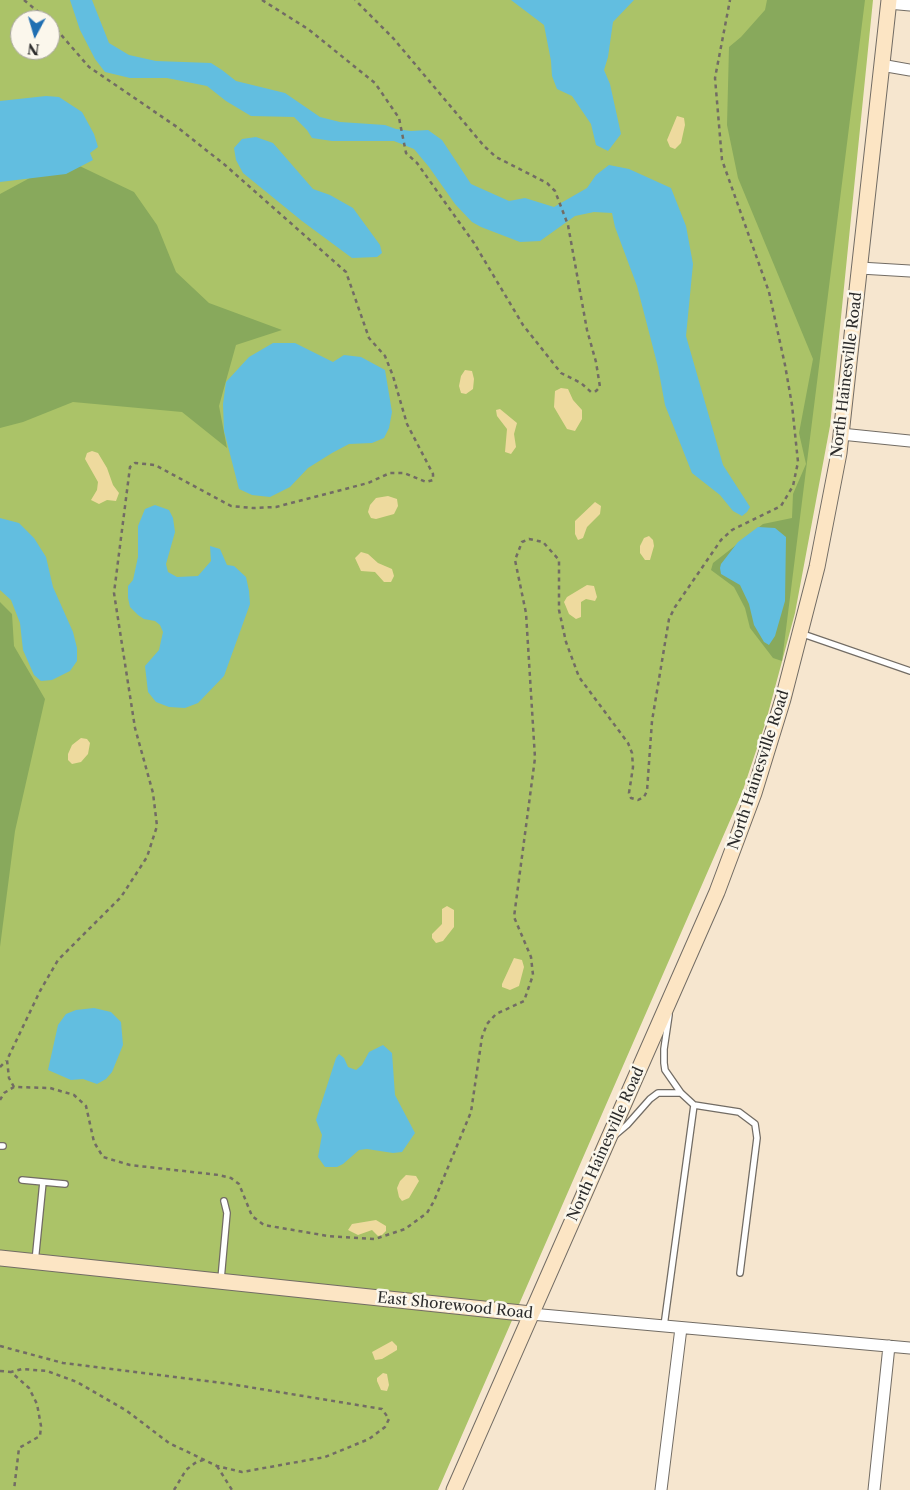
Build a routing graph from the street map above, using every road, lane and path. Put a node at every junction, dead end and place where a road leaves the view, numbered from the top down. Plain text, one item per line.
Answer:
1 (24, 0) edge
2 (262, 0) edge
3 (355, 0) edge
4 (730, 0) edge
5 (888, 2) edge
6 (910, 5) edge
7 (36, 10) edge
8 (60, 34) edge
9 (882, 65) junction
10 (910, 70) edge
11 (860, 268) junction
12 (910, 271) edge
13 (841, 434) junction
14 (910, 441) edge
15 (800, 633) junction
16 (910, 671) edge
17 (673, 993) junction
18 (7, 1060) junction
19 (0, 1067) edge
20 (14, 1086) junction
21 (681, 1093) junction
22 (0, 1100) edge
23 (694, 1104) junction
24 (607, 1142) junction
25 (22, 1180) dead end
26 (43, 1182) junction
27 (65, 1184) dead end
28 (224, 1201) dead end
29 (0, 1258) edge
30 (35, 1262) junction
31 (740, 1274) dead end
32 (220, 1281) junction
33 (531, 1314) junction
34 (664, 1326) junction
35 (681, 1328) junction
36 (0, 1346) edge
37 (889, 1346) junction
38 (910, 1348) edge
39 (0, 1371) edge
40 (12, 1372) junction
41 (204, 1460) junction
42 (217, 1466) junction
43 (14, 1490) edge
44 (174, 1490) edge
45 (232, 1490) edge
46 (454, 1490) edge
47 (661, 1490) edge
48 (874, 1490) edge

1 - 7 path
2 - 3 path
4 - 20 path
5 - 6 street
5 - 9 main road, North Hainesville Road
8 - 18 path
9 - 10 street
9 - 11 main road, North Hainesville Road
11 - 12 street
11 - 13 main road, North Hainesville Road
13 - 14 street
13 - 15 main road, North Hainesville Road
15 - 16 lane
15 - 17 main road, North Hainesville Road
17 - 21 lane
17 - 24 main road, North Hainesville Road
18 - 19 path
18 - 20 path
20 - 22 path
21 - 23 lane
21 - 24 lane
23 - 31 lane
23 - 34 lane
24 - 33 main road, North Hainesville Road
25 - 26 lane
26 - 27 lane
26 - 30 lane
28 - 32 lane
29 - 30 main road, East Shorewood Road
30 - 32 main road, East Shorewood Road
32 - 33 main road, East Shorewood Road
33 - 34 street, East Shorewood Road
33 - 46 main road, North Hainesville Road
34 - 35 street, East Shorewood Road
35 - 37 street, East Shorewood Road
35 - 47 street
36 - 42 path
37 - 38 street, East Shorewood Road
37 - 48 street
39 - 40 path
40 - 41 path
40 - 43 path
41 - 42 path
41 - 44 path
42 - 45 path

